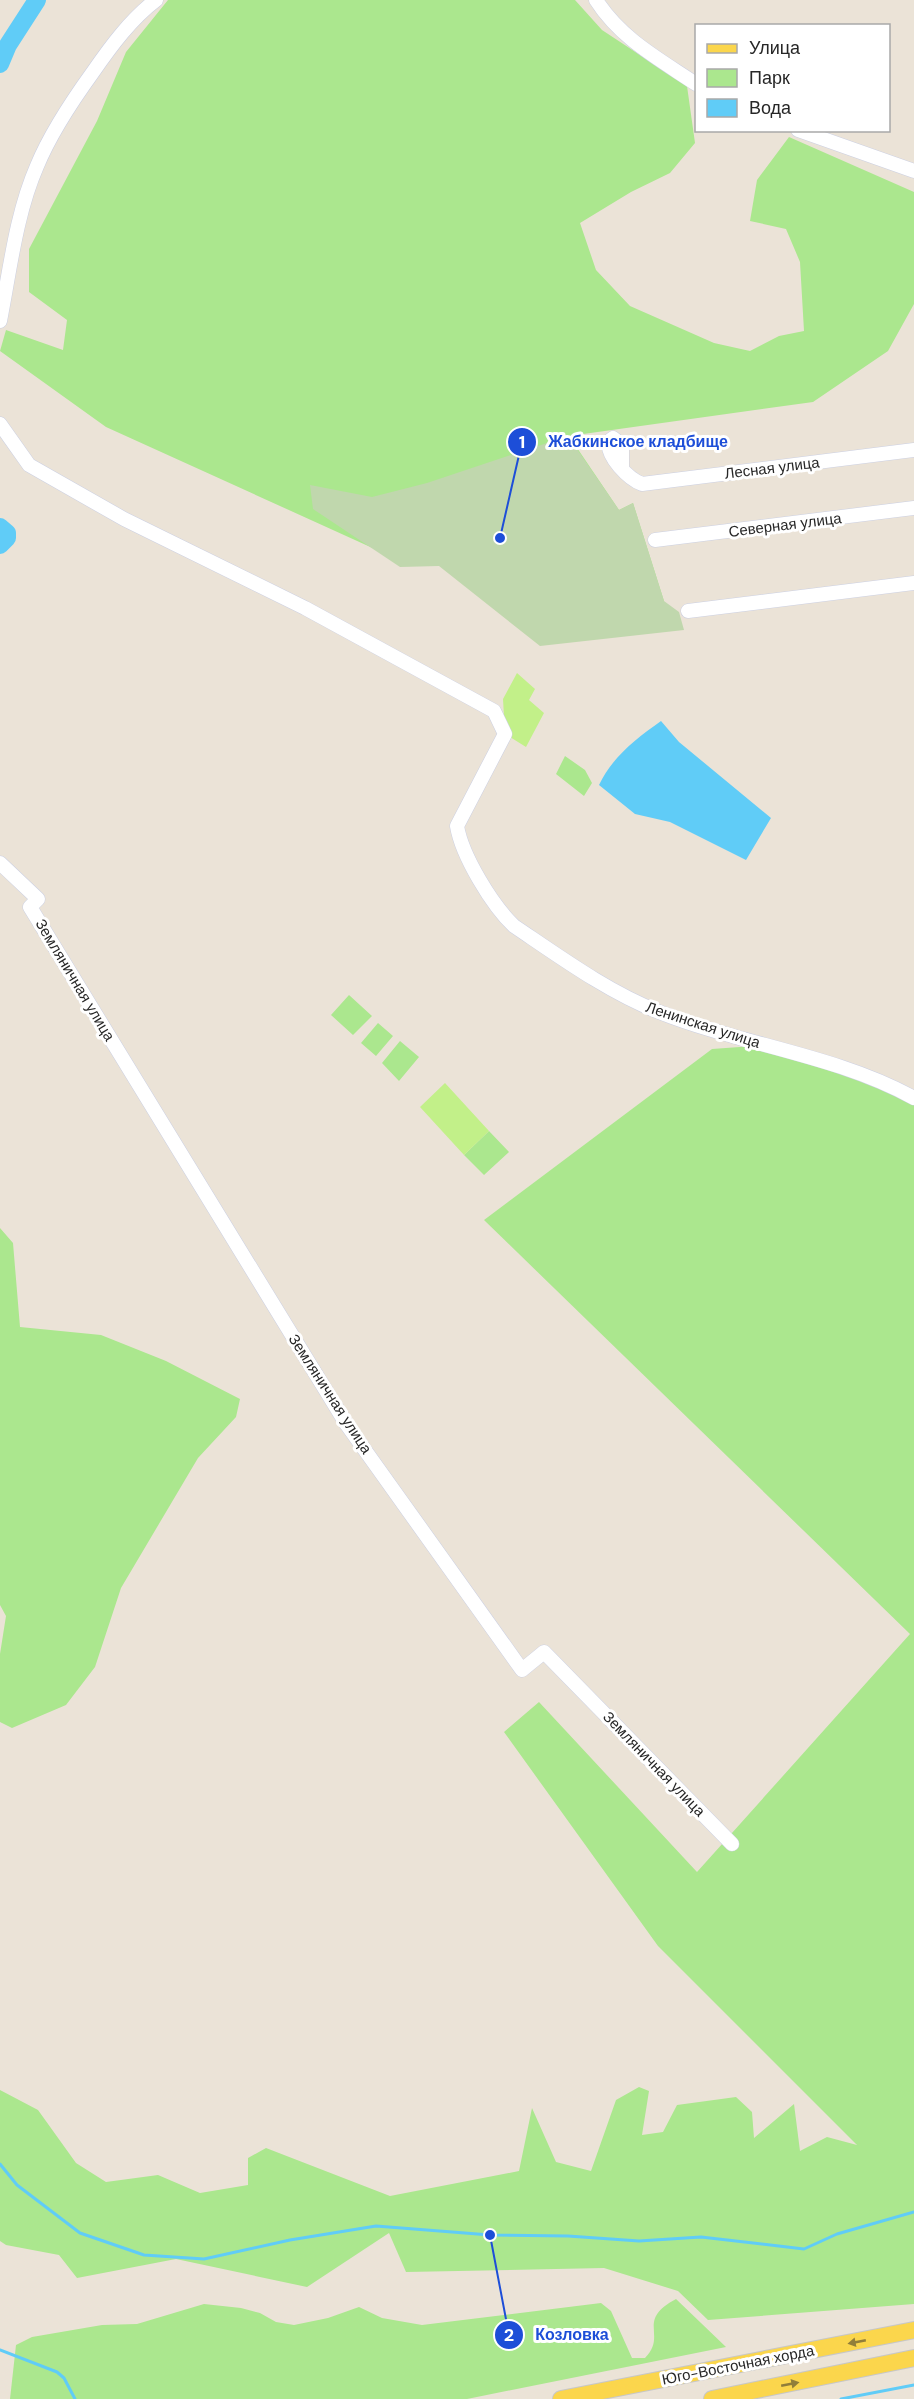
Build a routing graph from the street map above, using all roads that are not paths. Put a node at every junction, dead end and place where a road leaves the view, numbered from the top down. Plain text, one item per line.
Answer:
1 (156, 0) edge
2 (596, 0) edge
3 (695, 83) edge
4 (804, 132) edge
5 (914, 171) edge
6 (0, 321) edge
7 (0, 424) edge
8 (914, 450) edge
9 (622, 467) dead end
10 (914, 508) edge
11 (655, 540) dead end
12 (914, 584) edge
13 (688, 612) dead end
14 (0, 863) edge
15 (914, 1098) edge
16 (732, 1844) dead end
17 (914, 2330) edge
18 (914, 2360) edge
19 (561, 2399) edge
20 (712, 2399) edge

1 - 6 street
2 - 3 street
4 - 5 street
7 - 15 street, Ленинская улица
8 - 9 street, Лесная улица
10 - 11 street, Северная улица
12 - 13 street
14 - 16 street, Земляничная улица
17 -> 19 main road, Юго-Восточная хорда
20 -> 18 main road, Юго-Восточная хорда

